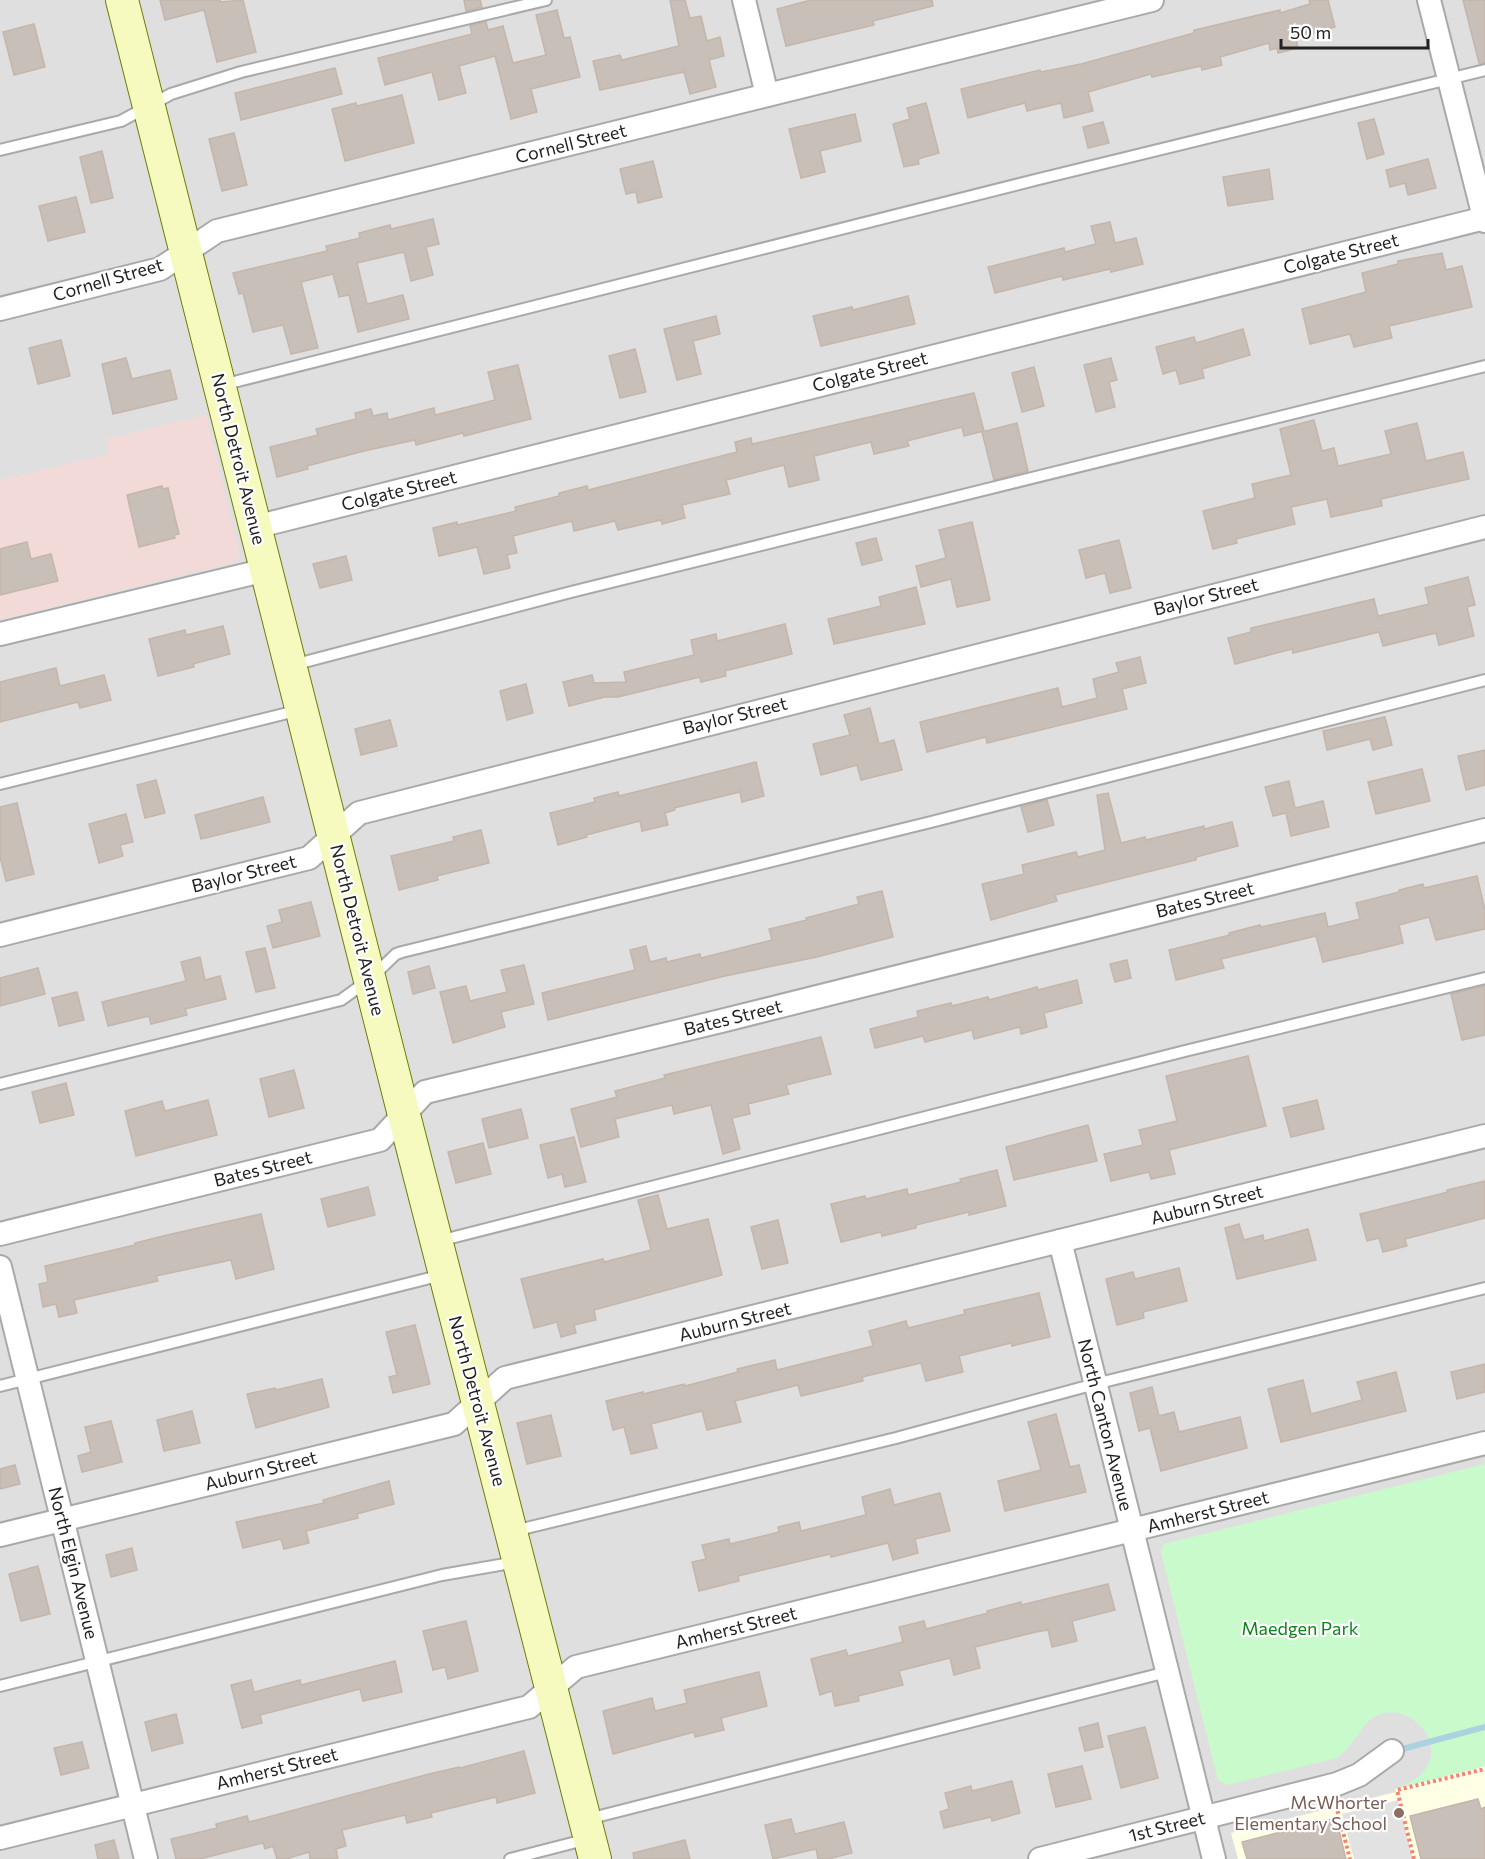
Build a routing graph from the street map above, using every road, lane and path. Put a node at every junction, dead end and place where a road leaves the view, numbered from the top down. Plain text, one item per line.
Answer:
1 (122, 0) edge
2 (546, 0) edge
3 (744, 0) edge
4 (1152, 0) edge
5 (1429, 0) edge
6 (1485, 70) edge
7 (1449, 79) junction
8 (767, 95) junction
9 (149, 106) junction
10 (0, 150) edge
11 (1485, 219) edge
12 (186, 252) junction
13 (0, 309) edge
14 (1485, 366) edge
15 (219, 386) junction
16 (255, 526) junction
17 (1485, 527) edge
18 (266, 570) junction
19 (0, 634) edge
20 (290, 666) junction
21 (1485, 680) edge
22 (302, 710) junction
23 (0, 784) edge
24 (1485, 830) edge
25 (334, 835) junction
26 (0, 935) edge
27 (370, 978) junction
28 (1485, 978) edge
29 (0, 1084) edge
30 (404, 1115) junction
31 (1485, 1136) edge
32 (0, 1234) edge
33 (436, 1242) junction
34 (1060, 1242) junction
35 (0, 1267) edge
36 (444, 1274) junction
37 (1485, 1288) edge
38 (28, 1380) junction
39 (1095, 1384) junction
40 (0, 1386) edge
41 (478, 1403) junction
42 (1485, 1443) edge
43 (62, 1520) junction
44 (1132, 1530) junction
45 (511, 1531) junction
46 (0, 1535) edge
47 (519, 1562) junction
48 (97, 1662) junction
49 (1167, 1672) junction
50 (0, 1686) edge
51 (552, 1688) junction
52 (1392, 1751) dead end
53 (1485, 1769) edge
54 (133, 1805) junction
55 (1336, 1805) dead end
56 (1203, 1818) junction
57 (0, 1838) edge
58 (590, 1839) edge
59 (146, 1859) edge
60 (510, 1859) edge
61 (1040, 1859) edge
62 (1214, 1859) edge
63 (1350, 1859) edge
64 (1414, 1859) edge

1 - 9 street, North Detroit Avenue
2 - 9 lane
3 - 8 street
4 - 8 street, Cornell Street
5 - 7 street
6 - 7 lane
7 - 11 street
7 - 15 lane
8 - 12 street, Cornell Street
9 - 10 lane
9 - 12 street, North Detroit Avenue
11 - 16 street, Colgate Street
12 - 13 street, Cornell Street
12 - 15 street, North Detroit Avenue
14 - 20 lane
15 - 16 street, North Detroit Avenue
16 - 18 street, North Detroit Avenue
17 - 25 street, Baylor Street
18 - 19 street
18 - 20 street, North Detroit Avenue
20 - 22 street, North Detroit Avenue
21 - 27 lane
22 - 23 lane
22 - 25 street, North Detroit Avenue
24 - 30 street, Bates Street
25 - 26 street, Baylor Street
25 - 27 street, North Detroit Avenue
27 - 29 lane
27 - 30 street, North Detroit Avenue
28 - 33 lane
30 - 32 street, Bates Street
30 - 33 street, North Detroit Avenue
31 - 34 street, Auburn Street
33 - 36 street, North Detroit Avenue
34 - 39 street, North Canton Avenue
34 - 41 street, Auburn Street
35 - 38 street, North Elgin Avenue
36 - 38 lane
36 - 41 street, North Detroit Avenue
37 - 39 lane
38 - 40 lane
38 - 43 street, North Elgin Avenue
39 - 44 street, North Canton Avenue
39 - 45 lane
41 - 43 street, Auburn Street
41 - 45 street, North Detroit Avenue
42 - 44 street, Amherst Street
43 - 46 street, Auburn Street
43 - 48 street, North Elgin Avenue
44 - 49 street, North Canton Avenue
44 - 51 street, Amherst Street
45 - 47 street, North Detroit Avenue
47 - 48 lane
47 - 51 street, North Detroit Avenue
48 - 50 lane
48 - 54 street, North Elgin Avenue
49 - 56 street, North Canton Avenue
49 - 58 lane
51 - 54 street, Amherst Street
51 - 58 street, North Detroit Avenue
52 - 56 street, 1st Street
53 - 64 path
54 - 57 street, Amherst Street
54 - 59 street, North Elgin Avenue
55 - 63 path
56 - 61 street, 1st Street
56 - 62 street, North Canton Avenue
58 - 60 lane

